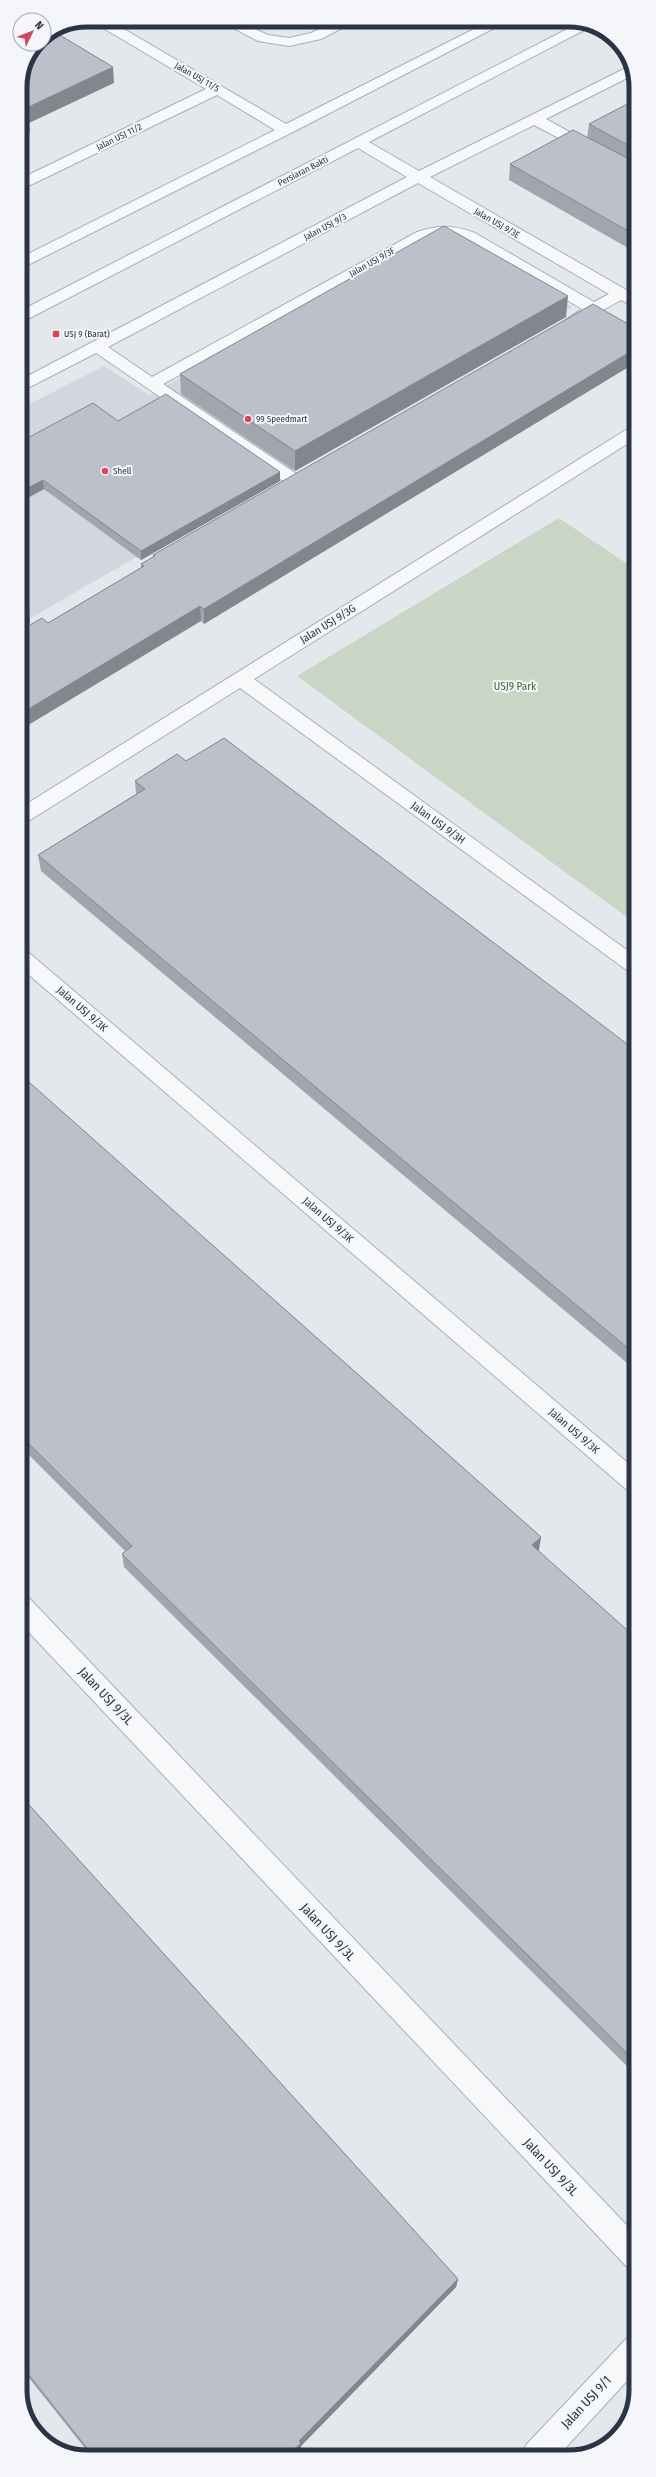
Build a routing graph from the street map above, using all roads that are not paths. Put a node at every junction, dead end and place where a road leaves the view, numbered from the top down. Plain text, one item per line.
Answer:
1 (111, 27) edge
2 (238, 27) edge
3 (337, 27) edge
4 (488, 27) edge
5 (579, 28) edge
6 (627, 72) edge
7 (218, 89) junction
8 (535, 119) junction
9 (286, 130) junction
10 (358, 142) junction
11 (601, 156) edge
12 (418, 177) junction
13 (27, 182) edge
14 (27, 260) edge
15 (628, 298) edge
16 (594, 309) junction
17 (27, 313) edge
18 (560, 328) edge
19 (97, 348) junction
20 (27, 383) edge
21 (153, 384) junction
22 (629, 436) edge
23 (295, 481) edge
24 (241, 679) junction
25 (27, 813) edge
26 (629, 962) edge
27 (27, 963) edge
28 (629, 1477) edge
29 (27, 1620) edge
30 (629, 2249) edge
31 (629, 2357) edge
32 (543, 2450) edge

1 - 7 street, Jalan USJ 11/5
2 - 3 street
4 - 9 street
5 - 10 street, Persiaran Bakti
6 - 8 street, Jalan USJ 9/3
7 - 9 street, Jalan USJ 11/5
7 - 13 street, Jalan USJ 11/2
8 - 11 street
8 - 12 street, Jalan USJ 9/3
9 - 14 street
10 - 12 street, Jalan USJ 9/3E
10 - 17 street, Persiaran Bakti
12 - 15 street, Jalan USJ 9/3E
12 - 19 street, Jalan USJ 9/3
15 - 16 street
16 - 18 street
16 - 21 street, Jalan USJ 9/3F
19 - 20 street, Jalan USJ 9/3
19 - 21 street
21 - 23 street
22 - 24 street, Jalan USJ 9/3G
24 - 25 street, Jalan USJ 9/3G
24 - 26 street, Jalan USJ 9/3H
27 - 28 street, Jalan USJ 9/3K
29 - 30 street, Jalan USJ 9/3L
31 - 32 street, Jalan USJ 9/1

